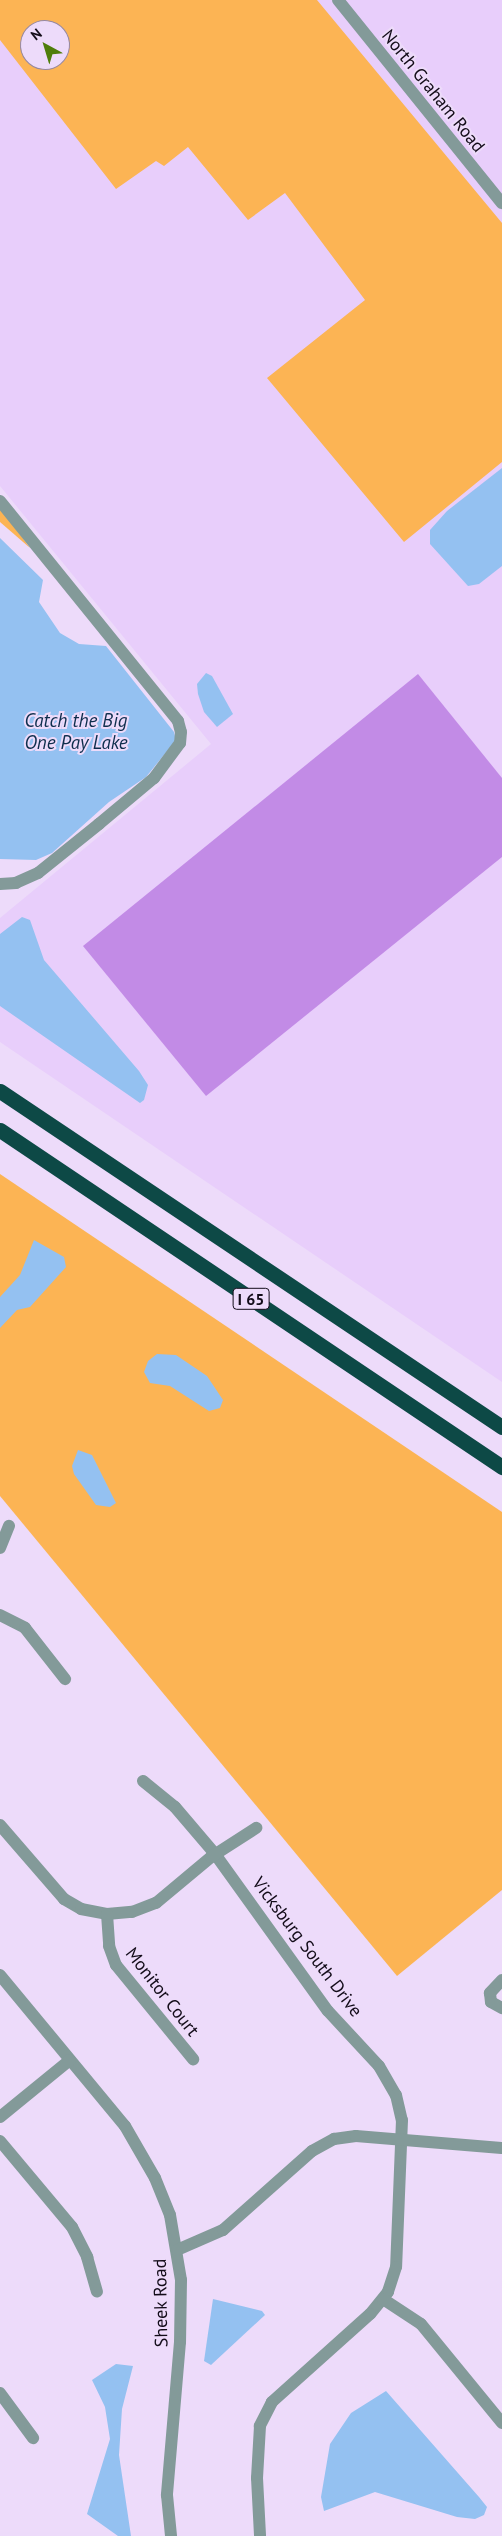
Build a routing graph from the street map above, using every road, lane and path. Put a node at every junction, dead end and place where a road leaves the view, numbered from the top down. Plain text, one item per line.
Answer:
1 (338, 0) edge
2 (502, 203) edge
3 (0, 501) edge
4 (0, 884) edge
5 (0, 1092) edge
6 (0, 1130) edge
7 (502, 1427) edge
8 (502, 1467) edge
9 (9, 1526) dead end
10 (0, 1548) edge
11 (0, 1615) edge
12 (65, 1679) dead end
13 (143, 1781) dead end
14 (0, 1825) edge
15 (256, 1828) dead end
16 (216, 1854) junction
17 (107, 1914) junction
18 (0, 1975) edge
19 (502, 1980) edge
20 (502, 2008) edge
21 (193, 2059) dead end
22 (70, 2060) junction
23 (0, 2117) edge
24 (400, 2140) junction
25 (0, 2141) edge
26 (502, 2148) edge
27 (178, 2250) junction
28 (97, 2292) dead end
29 (383, 2299) junction
30 (0, 2393) edge
31 (502, 2423) edge
32 (34, 2438) dead end
33 (171, 2536) edge
34 (260, 2536) edge

1 - 2 street, North Graham Road
3 - 4 street
5 - 7 highway, I 65
6 - 8 highway, I 65
9 - 10 street
11 - 12 street
13 - 16 street, Vicksburg South Drive
14 - 17 street
15 - 16 street
16 - 17 street
16 - 24 street, Vicksburg South Drive
17 - 21 street, Monitor Court
18 - 22 street, Sheek Road
19 - 20 street
22 - 23 street
22 - 27 street, Sheek Road
24 - 26 street
24 - 27 street
24 - 29 street, Vicksburg South Drive
25 - 28 street
27 - 33 street, Sheek Road
29 - 31 street
29 - 34 street, Vicksburg South Drive
30 - 32 street

